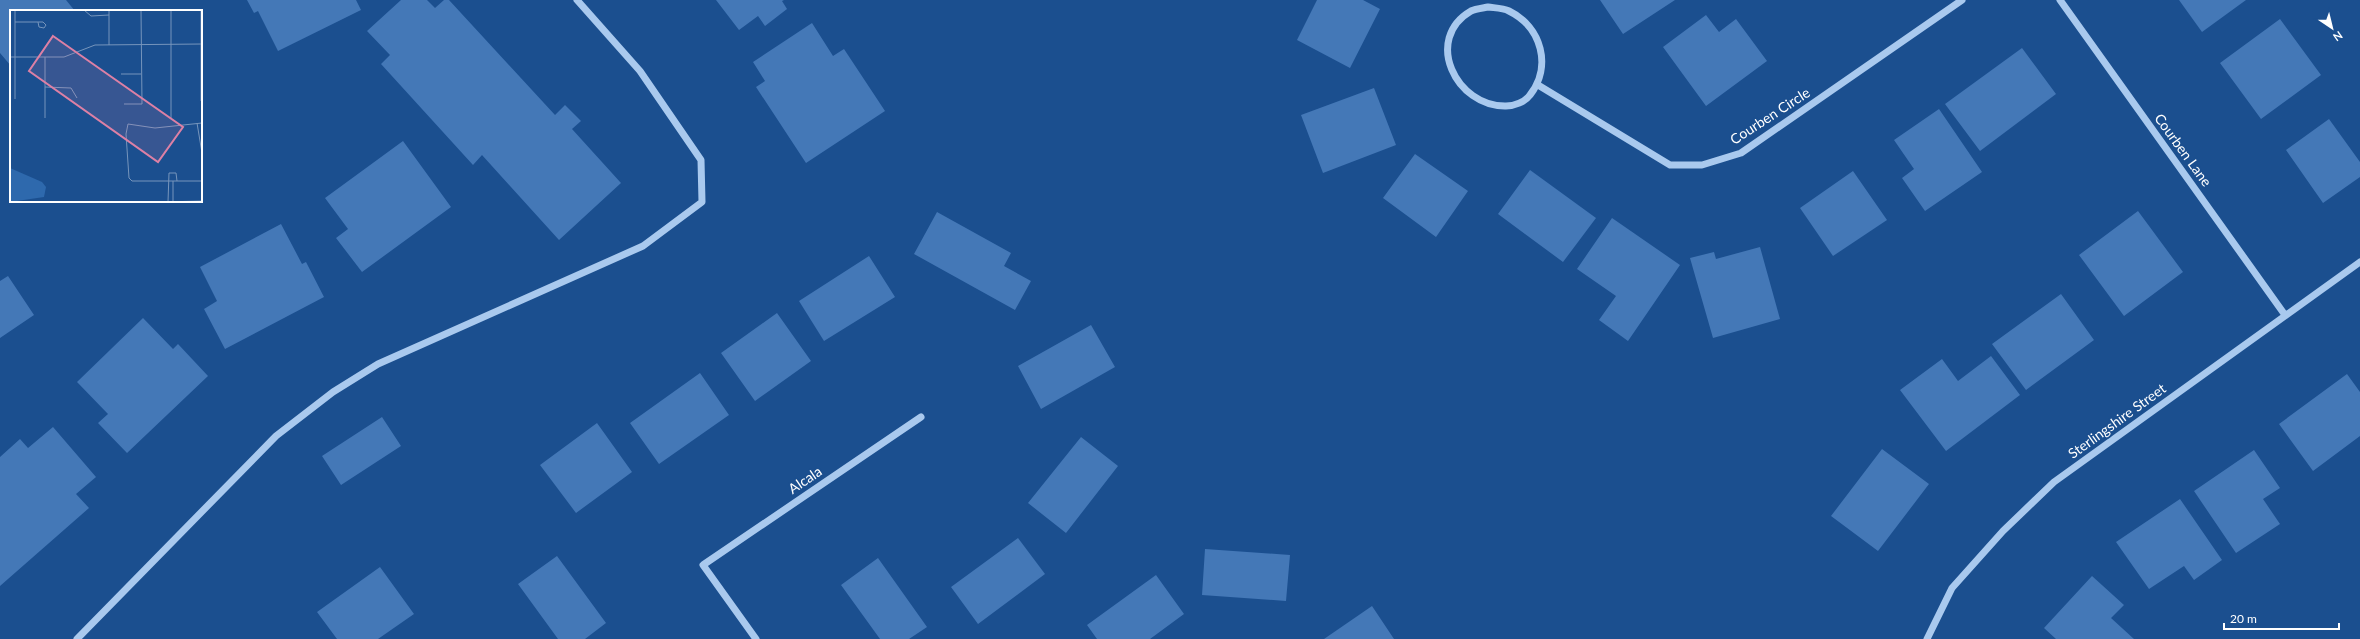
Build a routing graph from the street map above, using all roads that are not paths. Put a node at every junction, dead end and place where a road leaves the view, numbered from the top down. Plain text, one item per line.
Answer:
1 (577, 0) edge
2 (1962, 0) edge
3 (2060, 0) edge
4 (1538, 85) junction
5 (2360, 262) edge
6 (2285, 315) junction
7 (921, 416) dead end
8 (77, 639) edge
9 (756, 639) edge
10 (1927, 639) edge

1 - 8 street
2 - 4 street, Courben Circle
3 - 6 street, Courben Lane
4 - 4 street
5 - 6 street, Sterlingshire Street
6 - 10 street, Sterlingshire Street
7 - 9 street, Alcala

